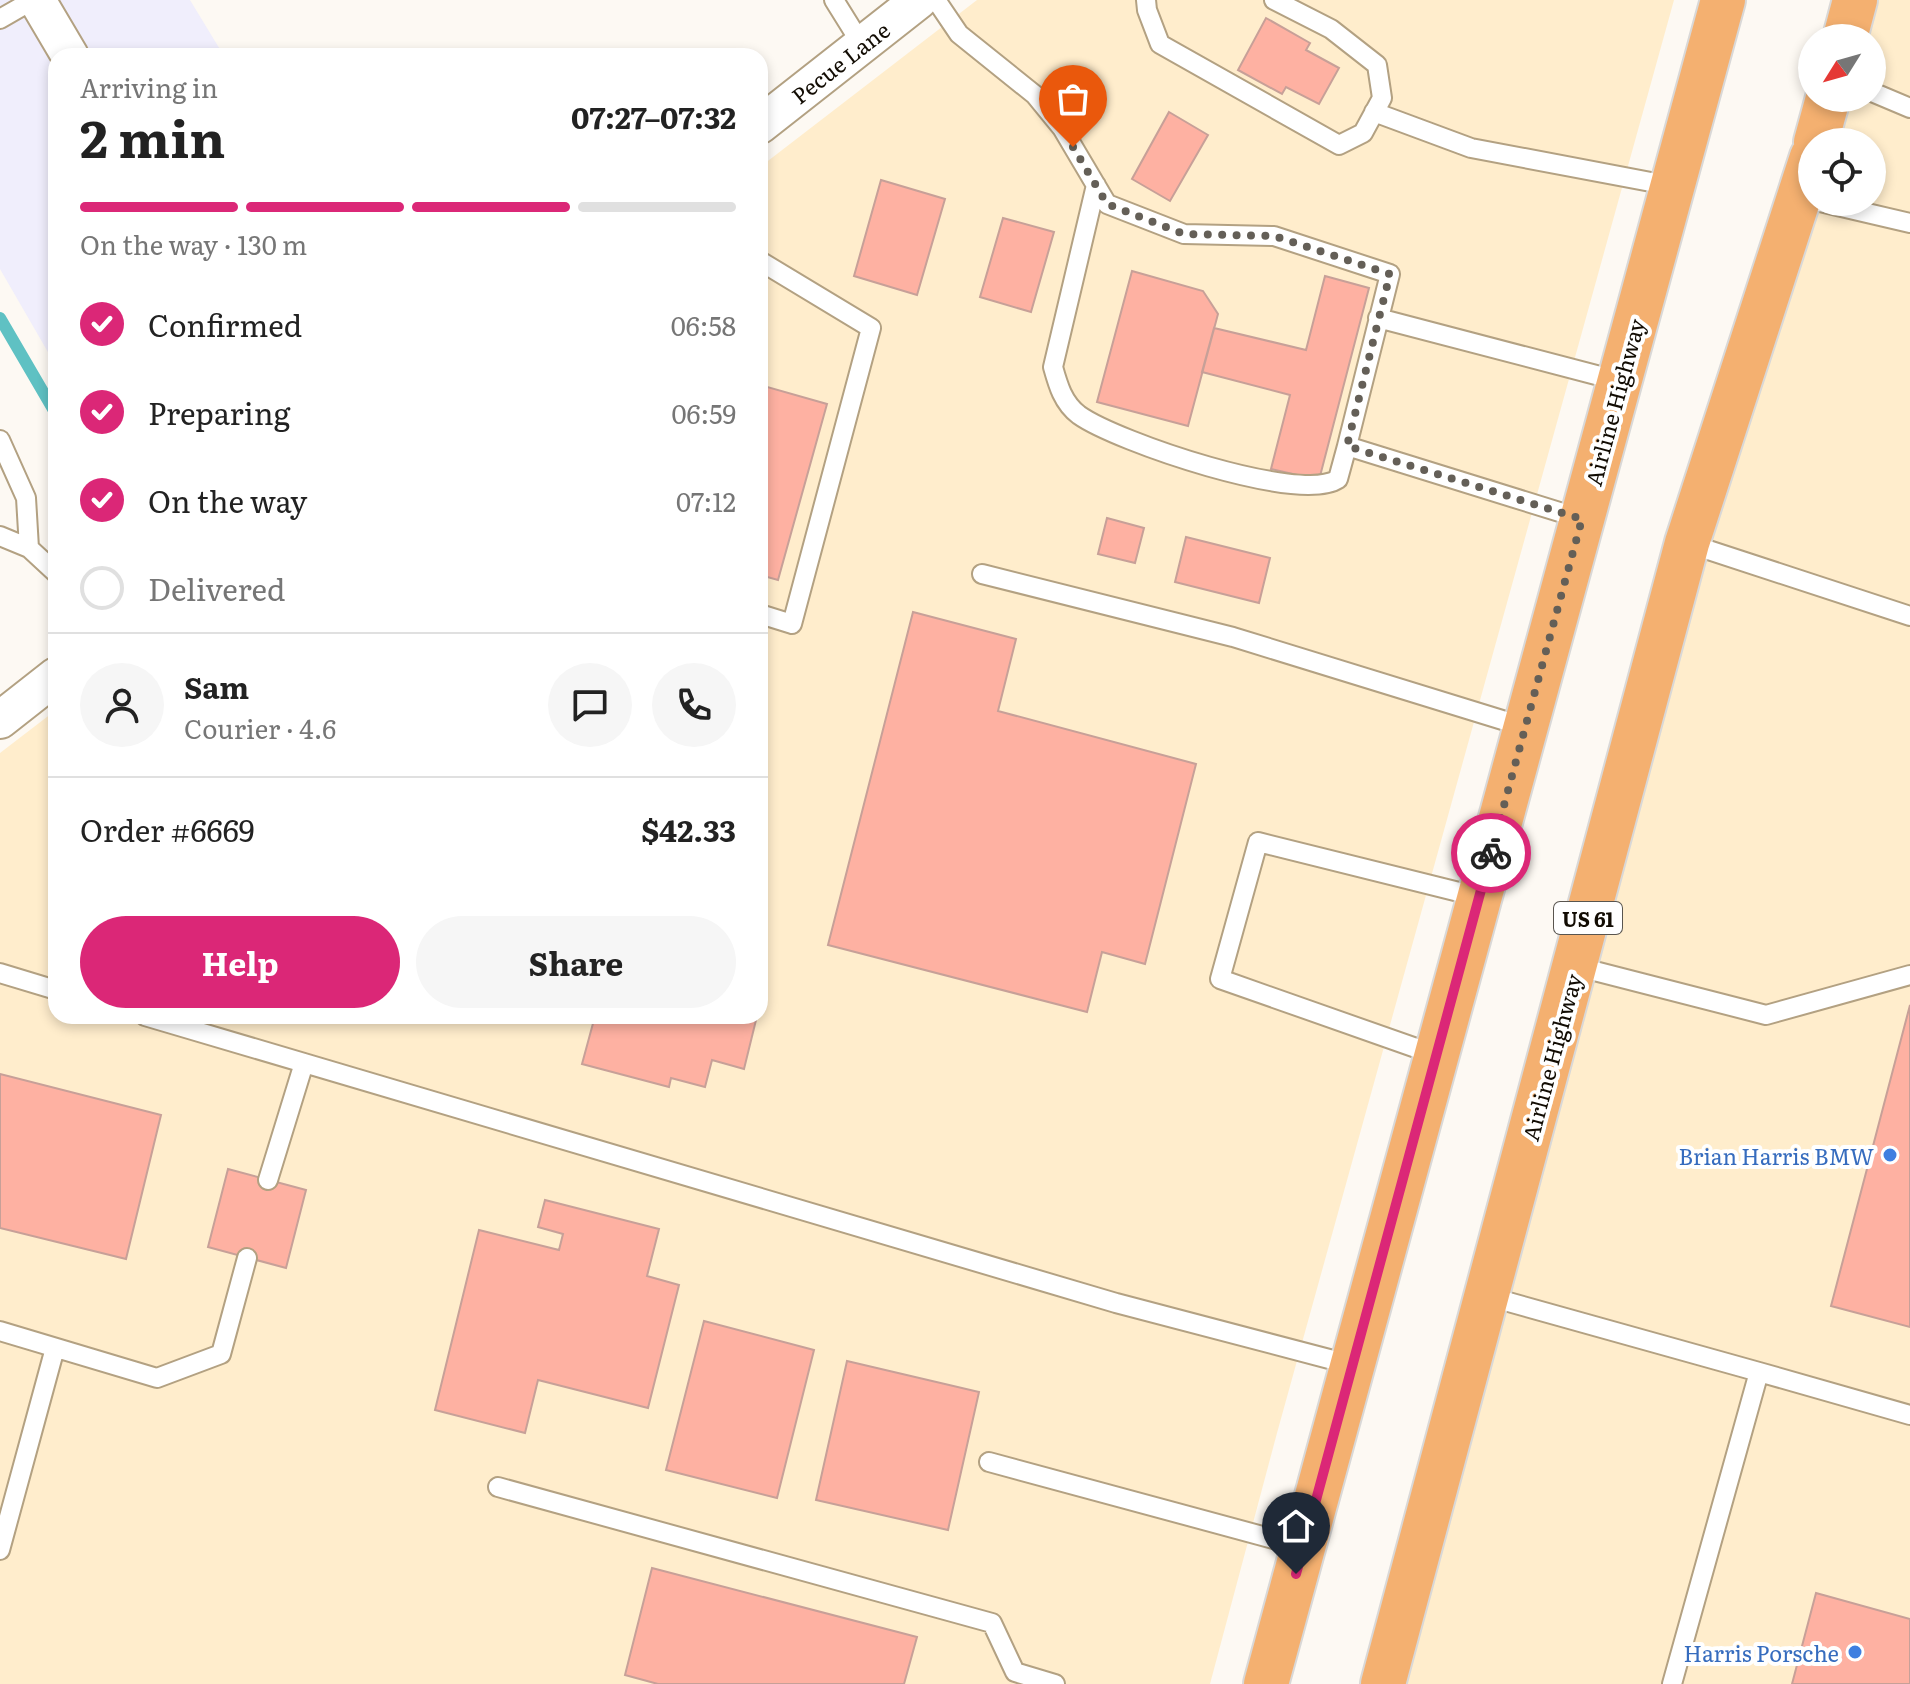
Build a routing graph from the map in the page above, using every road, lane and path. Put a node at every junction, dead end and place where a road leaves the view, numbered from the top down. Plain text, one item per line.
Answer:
1 (35, 0) edge
2 (834, 0) edge
3 (919, 0) edge
4 (936, 0) edge
5 (1146, 0) edge
6 (1274, 0) edge
7 (1723, 0) edge
8 (1855, 0) edge
9 (0, 19) edge
10 (1849, 24) edge
11 (862, 45) junction
12 (65, 48) edge
13 (1886, 98) edge
14 (1910, 108) edge
15 (1374, 112) junction
16 (768, 119) edge
17 (1096, 185) junction
18 (1672, 186) junction
19 (1886, 215) edge
20 (1802, 216) edge
21 (1910, 223) edge
22 (768, 266) edge
23 (1378, 318) junction
24 (1619, 381) junction
25 (0, 440) edge
26 (1347, 446) junction
27 (1582, 519) junction
28 (0, 536) edge
29 (1687, 543) junction
30 (29, 548) junction
31 (48, 566) edge
32 (982, 574) dead end
33 (768, 616) edge
34 (1910, 616) edge
35 (48, 687) edge
36 (0, 720) edge
37 (1525, 727) junction
38 (1479, 897) junction
39 (1575, 966) junction
40 (0, 973) edge
41 (1910, 975) edge
42 (48, 988) edge
43 (172, 1024) edge
44 (1436, 1055) junction
45 (304, 1063) junction
46 (268, 1180) dead end
47 (247, 1258) dead end
48 (1487, 1296) junction
49 (0, 1331) edge
50 (55, 1348) junction
51 (1352, 1365) junction
52 (1759, 1372) junction
53 (1910, 1415) edge
54 (989, 1462) dead end
55 (498, 1487) dead end
56 (1303, 1547) junction
57 (0, 1550) edge
58 (1013, 1678) edge
59 (1392, 1682) edge
60 (1055, 1684) edge
61 (1266, 1684) edge
62 (1672, 1684) edge

1 - 9 lane
1 - 12 street
2 - 11 lane
3 - 11 street, Pecue Lane
4 - 17 lane
5 - 15 lane
6 - 15 lane
7 - 18 highway, Airline Highway
8 - 10 highway
11 - 16 street, Pecue Lane
13 - 14 lane
15 - 18 lane
17 - 23 lane
17 - 26 lane
18 - 24 highway, Airline Highway
19 - 21 lane
20 - 29 highway, Airline Highway / US 61
22 - 33 lane
23 - 24 lane
23 - 26 lane
24 - 27 highway, Airline Highway
25 - 30 lane
26 - 27 lane
27 - 37 highway, Airline Highway
28 - 30 lane
29 - 34 lane
29 - 39 highway, Airline Highway / US 61
30 - 31 lane
32 - 37 lane
35 - 36 street
37 - 38 highway, Airline Highway
38 - 44 highway, Airline Highway
38 - 44 lane
39 - 41 lane
39 - 48 highway, Airline Highway / US 61
40 - 42 lane
43 - 45 lane
44 - 51 highway, Airline Highway
45 - 46 lane
45 - 51 lane
47 - 50 lane
48 - 52 lane
48 - 59 highway, Airline Highway / US 61
49 - 50 lane
50 - 57 lane
51 - 56 highway, Airline Highway
52 - 53 lane
52 - 62 lane
54 - 56 lane
55 - 58 lane
56 - 61 highway, Airline Highway
58 - 60 lane

